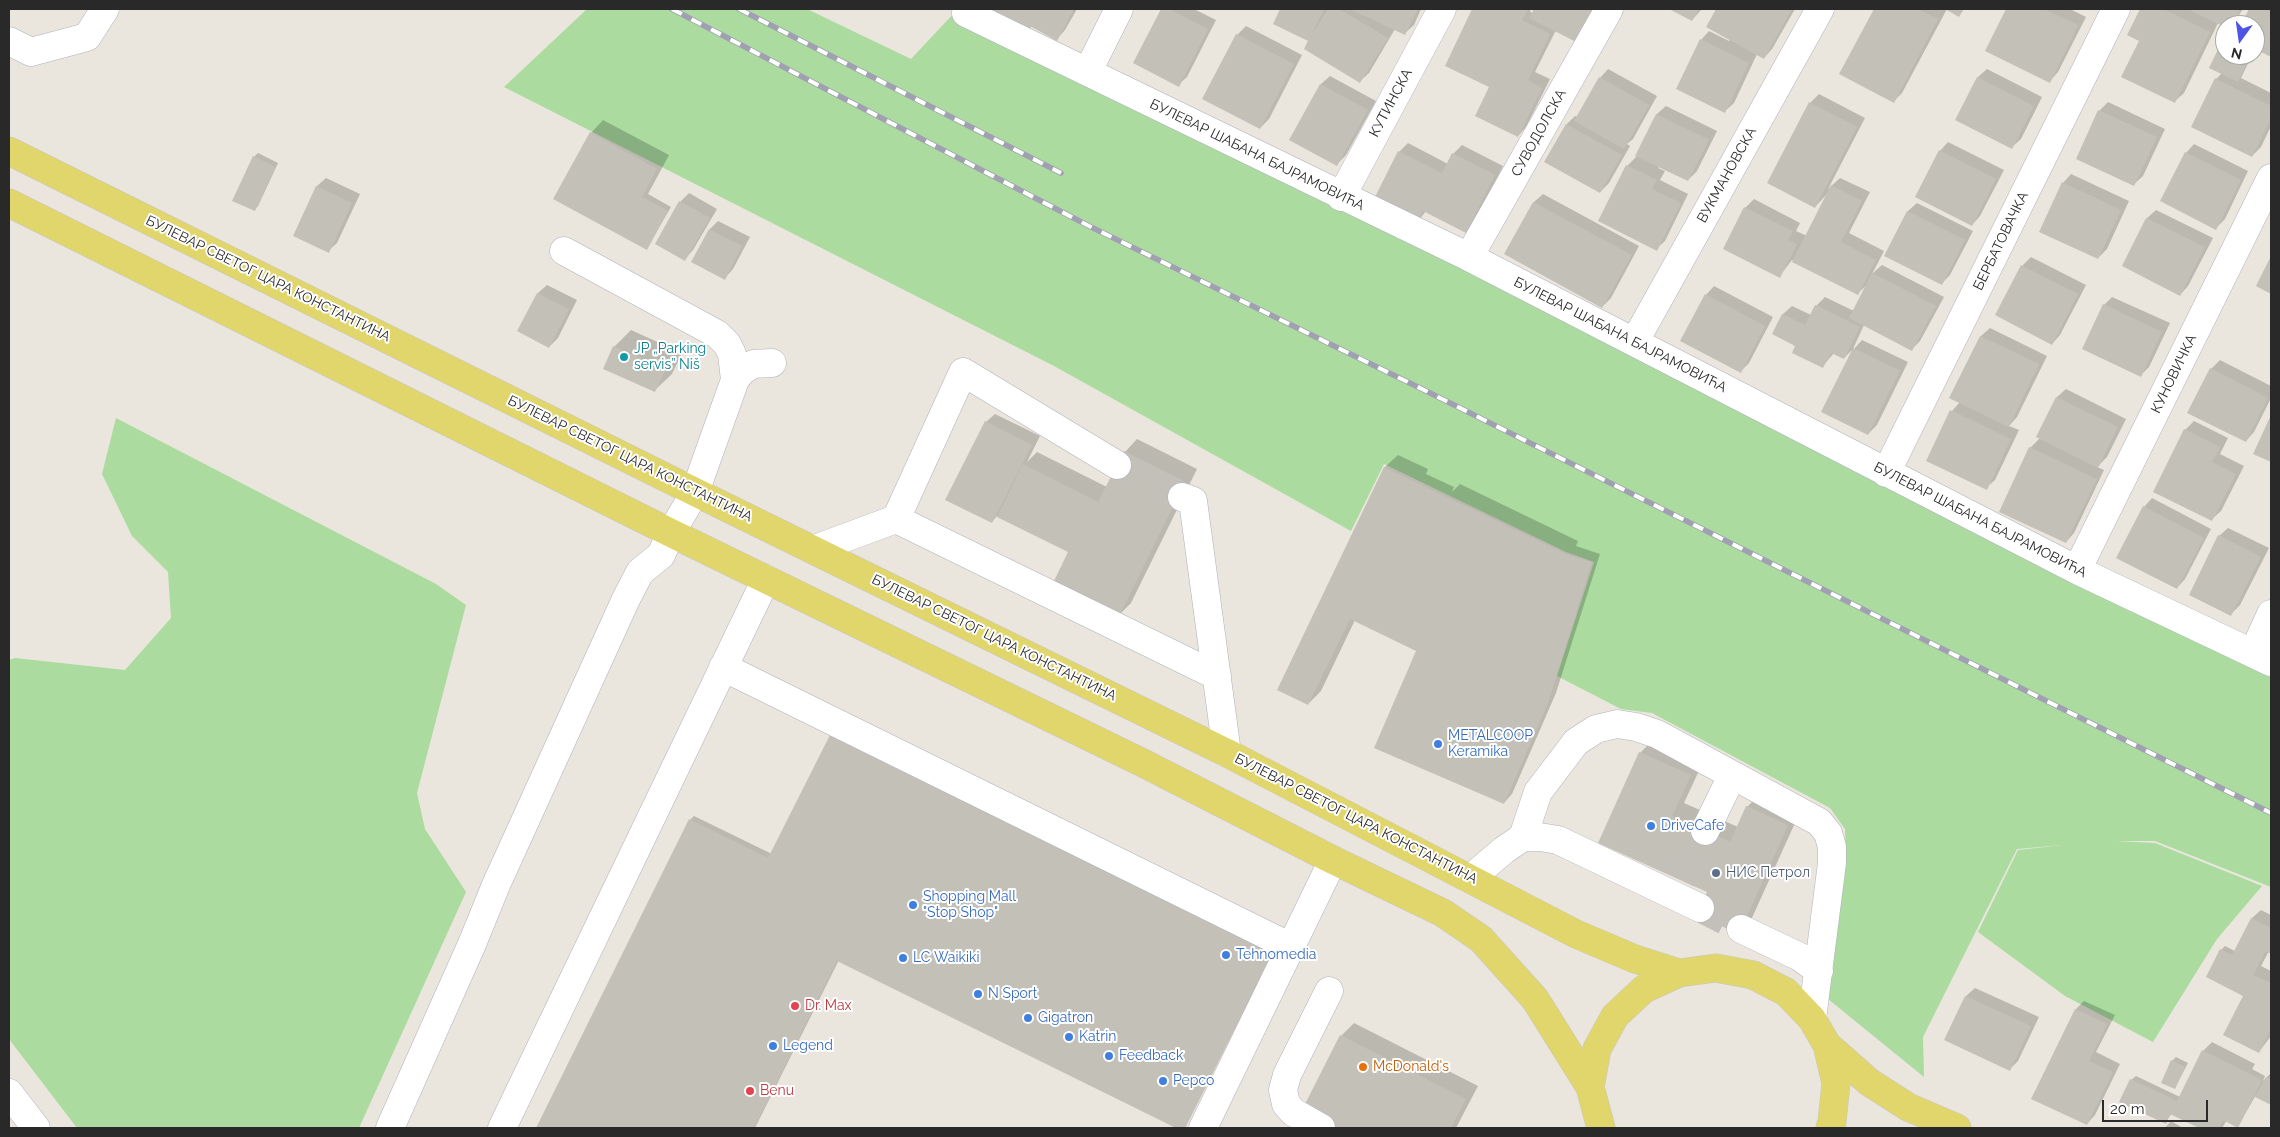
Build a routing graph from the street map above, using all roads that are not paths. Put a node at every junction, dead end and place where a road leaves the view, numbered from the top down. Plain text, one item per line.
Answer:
1 (105, 9) edge
2 (1119, 9) edge
3 (1442, 9) edge
4 (1609, 9) edge
5 (1820, 9) edge
6 (2116, 9) edge
7 (966, 13) dead end
8 (9, 41) edge
9 (1088, 71) junction
10 (9, 151) edge
11 (2271, 178) edge
12 (1341, 197) junction
13 (9, 203) edge
14 (564, 251) dead end
15 (1469, 258) junction
16 (1635, 341) junction
17 (772, 364) dead end
18 (735, 380) junction
19 (1117, 465) tunnel mouth
20 (1886, 473) junction
21 (695, 492) junction
22 (1182, 497) tunnel mouth
23 (896, 519) junction
24 (671, 533) junction
25 (815, 549) junction
26 (2076, 570) junction
27 (766, 579) junction
28 (2271, 614) edge
29 (2262, 657) edge
30 (723, 668) junction
31 (1217, 676) junction
32 (1227, 753) junction
33 (1732, 776) junction
34 (1705, 831) tunnel mouth
35 (1523, 837) junction
36 (1333, 860) junction
37 (1471, 878) junction
38 (1700, 908) tunnel mouth
39 (1741, 929) tunnel mouth
40 (1290, 947) junction
41 (1819, 970) junction
42 (1679, 973) junction
43 (1329, 991) dead end
44 (1812, 1019) junction
45 (1827, 1045) junction
46 (1590, 1087) junction
47 (9, 1093) edge
48 (36, 1128) edge
49 (390, 1128) edge
50 (502, 1128) edge
51 (1203, 1128) edge
52 (1321, 1128) edge
53 (1601, 1128) edge
54 (1830, 1128) edge
55 (1957, 1128) edge

1 - 8 street
2 - 9 street
3 - 12 street, КУТИНСКА
4 - 15 street, СУВОДОЛСКА
5 - 16 street, ВУКМАНОВСКА
6 - 20 street, БЕРБАТОВАЧКА
7 - 9 street, БУЛЕВАР ШАБАНА БАЈРАМОВИЋА
9 - 12 street, БУЛЕВАР ШАБАНА БАЈРАМОВИЋА
10 - 21 main road, БУЛЕВАР СВЕТОГ ЦАРА КОНСТАНТИНА
11 - 26 street, КУНОВИЧКА
12 - 15 street, БУЛЕВАР ШАБАНА БАЈРАМОВИЋА
13 - 24 main road
14 - 18 street
15 - 16 street, БУЛЕВАР ШАБАНА БАЈРАМОВИЋА
16 - 20 street, БУЛЕВАР ШАБАНА БАЈРАМОВИЋА
17 - 18 street
18 - 21 street
19 - 23 street
20 - 26 street, БУЛЕВАР ШАБАНА БАЈРАМОВИЋА
21 - 24 street
21 - 25 main road, БУЛЕВАР СВЕТОГ ЦАРА КОНСТАНТИНА
22 - 31 street
23 - 25 street
23 - 31 street
24 - 27 main road
24 - 49 street
25 - 32 main road, БУЛЕВАР СВЕТОГ ЦАРА КОНСТАНТИНА
26 - 29 street, БУЛЕВАР ШАБАНА БАЈРАМОВИЋА
27 - 30 street
27 - 36 main road
28 - 29 street
30 - 40 street
30 - 50 street
31 - 32 street
32 - 37 main road, БУЛЕВАР СВЕТОГ ЦАРА КОНСТАНТИНА
33 - 34 street
33 - 35 street
33 - 41 street
35 - 37 street
35 - 38 street
36 - 40 street
36 - 46 main road
37 - 42 main road, БУЛЕВАР СВЕТОГ ЦАРА КОНСТАНТИНА
39 - 41 street
40 - 51 street
41 - 44 street
42 - 44 main road, БУЛЕВАР СВЕТОГ ЦАРА КОНСТАНТИНА
42 - 46 main road
43 - 52 street
44 - 45 main road, БУЛЕВАР СВЕТОГ ЦАРА КОНСТАНТИНА
45 - 54 main road
45 - 55 main road, БУЛЕВАР СВЕТОГ ЦАРА КОНСТАНТИНА
46 - 53 main road
47 - 48 street

